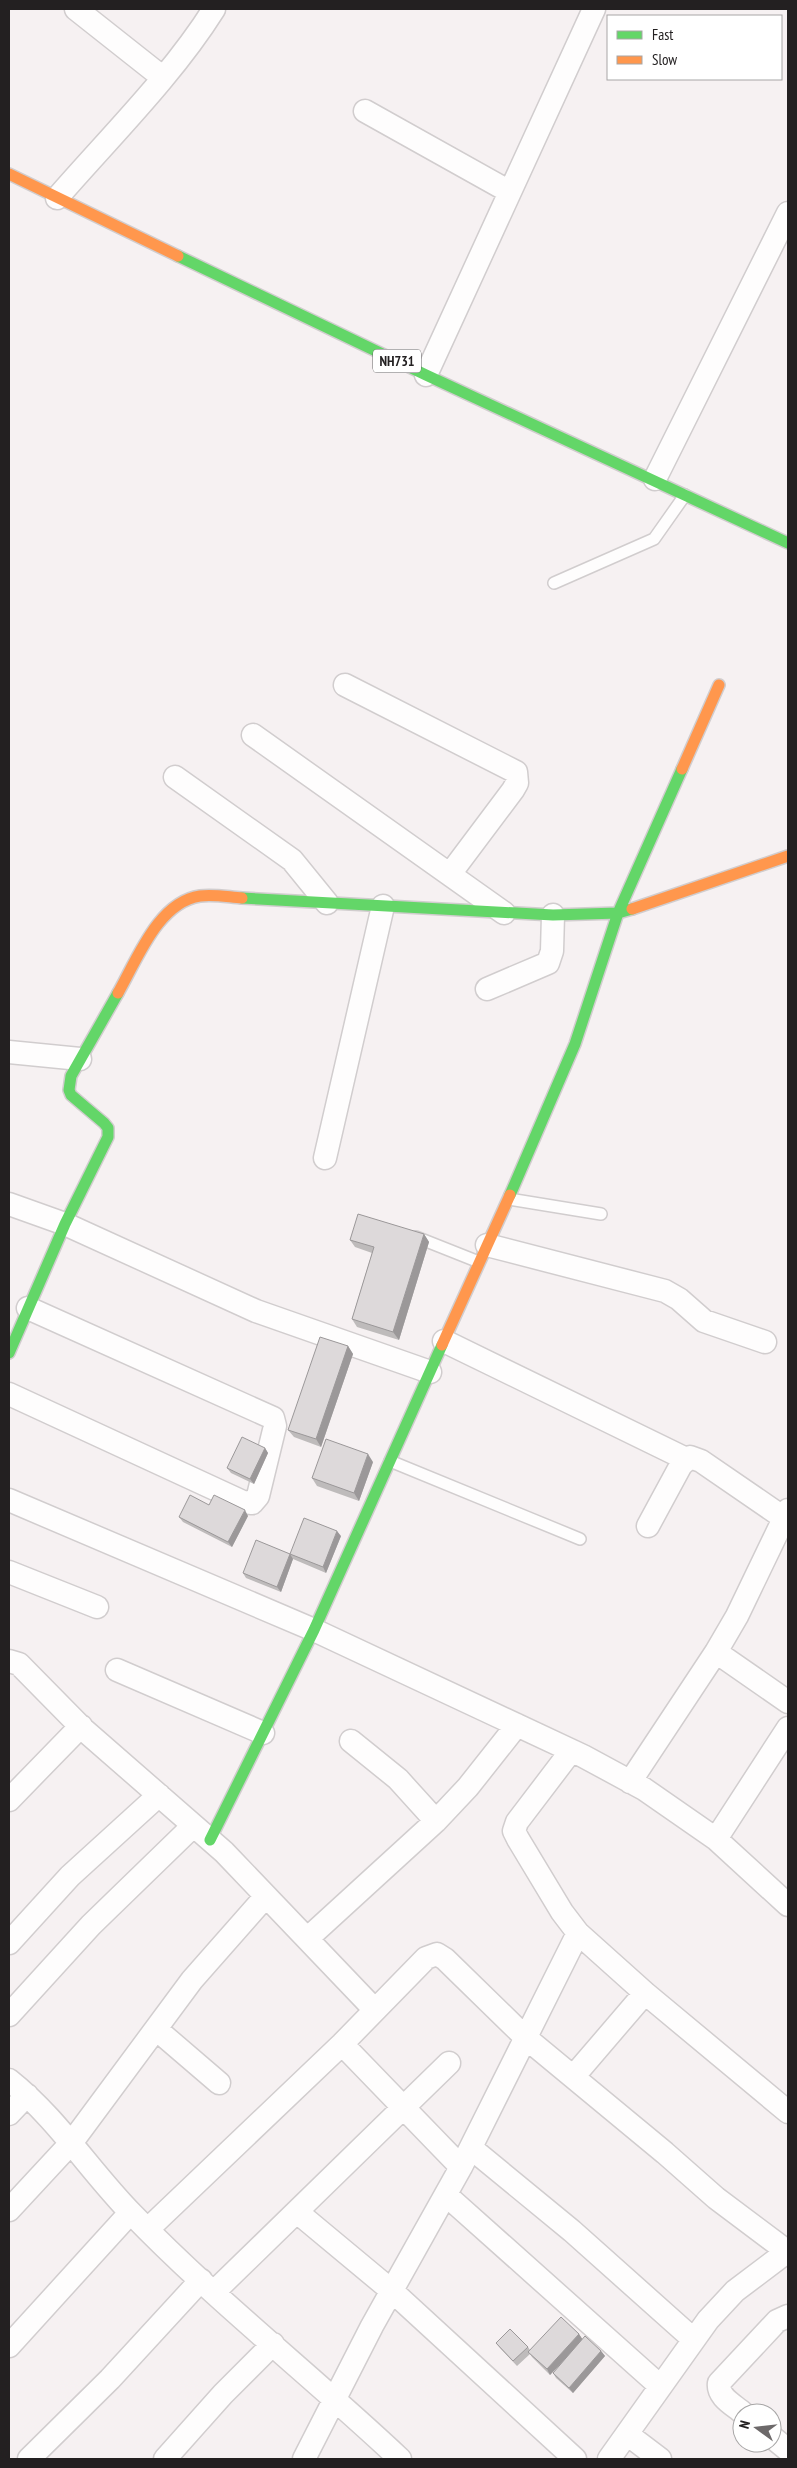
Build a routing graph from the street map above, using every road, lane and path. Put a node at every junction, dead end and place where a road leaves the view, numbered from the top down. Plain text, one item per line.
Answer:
1 (76, 9) edge
2 (214, 9) edge
3 (594, 9) edge
4 (162, 78) junction
5 (366, 111) dead end
6 (9, 174) edge
7 (510, 192) junction
8 (57, 198) junction
9 (788, 213) edge
10 (426, 375) junction
11 (655, 479) junction
12 (686, 494) junction
13 (788, 543) edge
14 (554, 583) dead end
15 (346, 685) dead end
16 (719, 685) dead end
17 (253, 735) dead end
18 (174, 778) dead end
19 (788, 856) edge
20 (450, 874) junction
21 (327, 903) junction
22 (383, 906) junction
23 (504, 913) junction
24 (618, 913) junction
25 (553, 915) junction
26 (487, 989) dead end
27 (9, 1052) edge
28 (80, 1059) junction
29 (325, 1158) dead end
30 (508, 1198) junction
31 (9, 1204) edge
32 (600, 1214) dead end
33 (64, 1224) junction
34 (402, 1231) edge
35 (484, 1253) junction
36 (28, 1308) junction
37 (444, 1341) junction
38 (765, 1342) dead end
39 (9, 1354) edge
40 (430, 1372) junction
41 (9, 1394) edge
42 (686, 1459) junction
43 (390, 1461) junction
44 (9, 1500) edge
45 (786, 1514) edge
46 (648, 1526) dead end
47 (580, 1539) dead end
48 (9, 1572) edge
49 (97, 1607) dead end
50 (314, 1630) junction
51 (716, 1652) junction
52 (9, 1661) edge
53 (117, 1670) dead end
54 (788, 1702) edge
55 (518, 1725) junction
56 (81, 1726) junction
57 (788, 1728) edge
58 (263, 1733) junction
59 (351, 1741) dead end
60 (571, 1751) junction
61 (630, 1782) junction
62 (159, 1795) junction
63 (9, 1800) edge
64 (436, 1821) junction
65 (193, 1826) junction
66 (716, 1839) junction
67 (210, 1840) junction
68 (266, 1896) junction
69 (788, 1905) edge
70 (578, 1933) junction
71 (308, 1938) junction
72 (9, 1943) edge
73 (645, 1993) junction
74 (375, 2010) junction
75 (9, 2015) edge
76 (156, 2029) junction
77 (526, 2038) junction
78 (342, 2044) junction
79 (449, 2063) dead end
80 (573, 2077) junction
81 (9, 2080) edge
82 (219, 2083) dead end
83 (27, 2095) junction
84 (404, 2107) junction
85 (788, 2112) edge
86 (9, 2114) edge
87 (72, 2142) junction
88 (466, 2158) junction
89 (446, 2195) junction
90 (9, 2210) edge
91 (297, 2212) junction
92 (130, 2213) junction
93 (148, 2229) junction
94 (788, 2252) edge
95 (208, 2286) junction
96 (392, 2291) junction
97 (788, 2316) edge
98 (693, 2339) junction
99 (273, 2344) junction
100 (9, 2346) edge
101 (660, 2386) junction
102 (335, 2398) junction
103 (732, 2404) edge
104 (627, 2434) junction
105 (28, 2459) edge
106 (165, 2459) edge
107 (304, 2459) edge
108 (400, 2459) edge
109 (575, 2459) edge
110 (610, 2459) edge
111 (660, 2459) edge

1 - 4 street
2 - 4 street
3 - 7 street
4 - 8 street
5 - 7 street
6 - 8 main road, NH731
7 - 10 street
8 - 10 main road, NH731
9 - 11 street
10 - 11 main road, NH731
11 - 12 main road, NH731
12 - 13 main road, NH731
12 - 14 lane
15 - 20 street
16 - 24 main road
17 - 20 street
18 - 21 street
19 - 24 main road
20 - 23 street
21 - 22 main road
21 - 28 main road
22 - 23 main road
22 - 29 street
23 - 25 main road
24 - 25 main road
24 - 30 main road
25 - 26 street
27 - 28 street
28 - 33 main road
30 - 32 lane
30 - 35 main road
31 - 33 street
33 - 36 main road
33 - 40 street
34 - 35 lane
35 - 37 main road
35 - 38 street
36 - 39 main road
36 - 41 street
37 - 40 main road
37 - 42 street
40 - 43 main road
42 - 45 street
42 - 46 street
43 - 47 lane
43 - 50 main road
44 - 50 street
45 - 51 street
48 - 49 street
50 - 55 street
50 - 58 main road
51 - 54 street
51 - 61 street
52 - 56 street
53 - 58 street
55 - 60 street
55 - 64 street
56 - 62 street
56 - 63 street
57 - 66 street
58 - 67 main road
59 - 64 street
60 - 61 street
60 - 70 street
61 - 66 street
62 - 65 street
62 - 72 street
64 - 71 street
65 - 67 street
65 - 75 street
66 - 69 street
67 - 68 street
68 - 71 street
68 - 76 street
70 - 73 street
70 - 77 street
71 - 74 street
73 - 80 street
73 - 85 street
74 - 77 street
74 - 78 street
76 - 82 street
76 - 87 street
77 - 80 street
77 - 88 street
78 - 84 street
78 - 93 street
79 - 84 street
80 - 94 street
81 - 83 street
83 - 86 street
83 - 87 street
84 - 88 street
84 - 91 street
87 - 90 street
87 - 92 street
88 - 89 street
88 - 98 street
89 - 96 street
89 - 101 street
91 - 95 street
91 - 96 street
92 - 93 street
92 - 100 street
93 - 95 street
94 - 98 street
95 - 99 street
95 - 105 street
96 - 102 street
96 - 109 street
97 - 103 street
98 - 101 street
99 - 102 street
99 - 106 street
101 - 104 street
102 - 107 street
102 - 108 street
104 - 110 street
104 - 111 street

